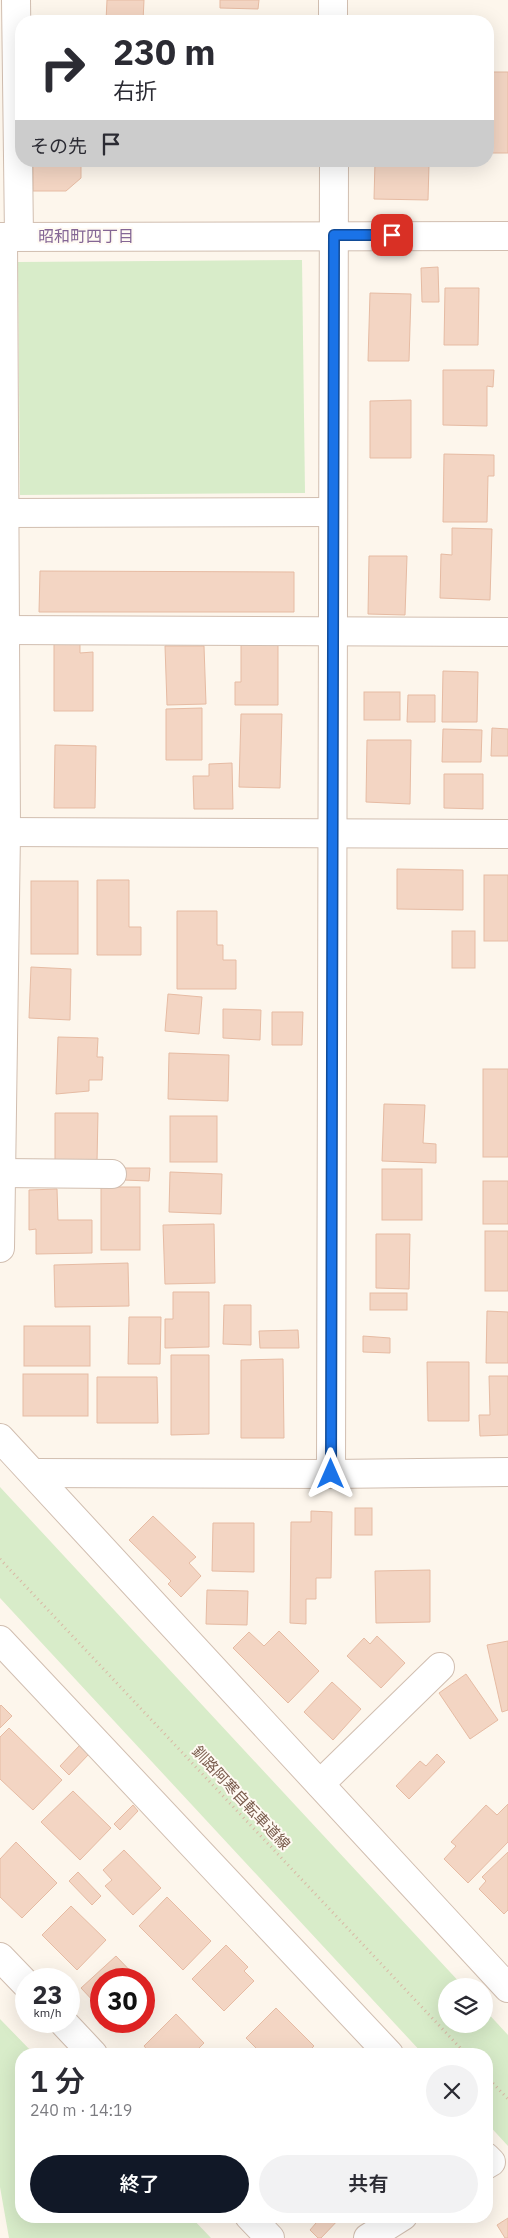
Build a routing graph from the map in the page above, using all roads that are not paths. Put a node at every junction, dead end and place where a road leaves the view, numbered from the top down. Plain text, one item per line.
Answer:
1 (16, 0) edge
2 (333, 0) edge
3 (15, 15) edge
4 (333, 15) edge
5 (15, 26) edge
6 (334, 167) edge
7 (334, 235) junction
8 (7, 236) edge
9 (508, 236) edge
10 (332, 512) junction
11 (4, 513) junction
12 (3, 630) edge
13 (332, 631) junction
14 (508, 632) edge
15 (3, 832) edge
16 (333, 833) junction
17 (508, 834) edge
18 (1, 1173) edge
19 (112, 1174) dead end
20 (0, 1248) edge
21 (0, 1438) edge
22 (508, 1472) edge
23 (33, 1474) junction
24 (331, 1474) junction
25 (0, 1640) edge
26 (440, 1667) dead end
27 (320, 1784) junction
28 (0, 1957) edge
29 (15, 1973) edge
30 (508, 1988) edge
31 (73, 2033) edge
32 (87, 2048) edge
33 (383, 2048) edge
34 (256, 2223) edge
35 (392, 2223) edge
36 (270, 2238) edge
37 (368, 2238) edge

1 - 3 street
2 - 4 street
5 - 8 street
6 - 7 street
7 - 8 street
7 - 9 street
7 - 10 street
8 - 11 street
10 - 11 street
10 - 13 street
11 - 12 street
12 - 13 street
12 - 15 street
13 - 14 street
13 - 16 street
15 - 16 street
15 - 18 street
16 - 17 street
16 - 24 street
18 - 19 street
18 - 20 street
21 - 23 street
22 - 24 street
23 - 24 street
23 - 27 street
25 - 33 street
26 - 27 street
27 - 30 street
28 - 29 street
31 - 32 street
34 - 36 street
35 - 37 street

